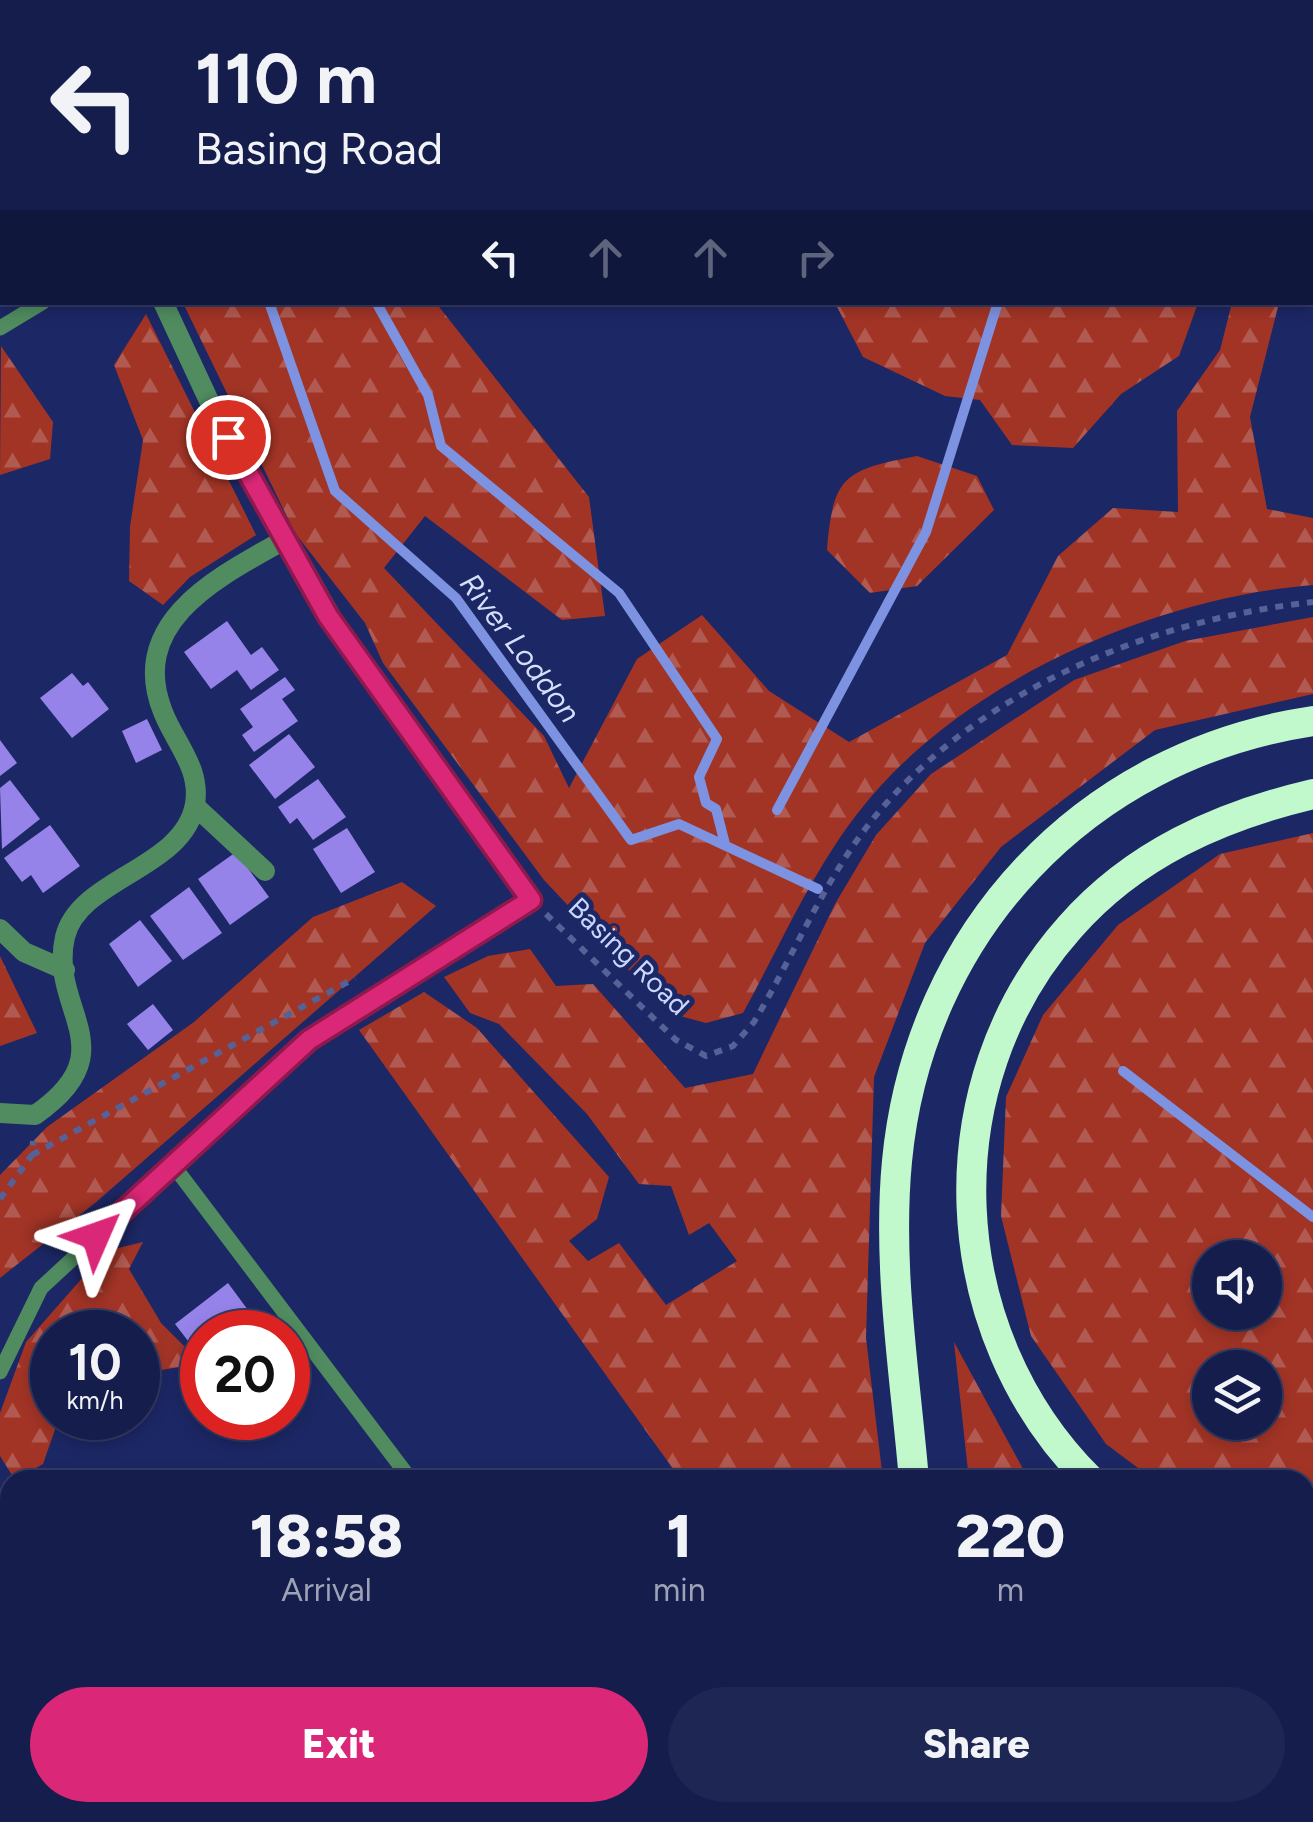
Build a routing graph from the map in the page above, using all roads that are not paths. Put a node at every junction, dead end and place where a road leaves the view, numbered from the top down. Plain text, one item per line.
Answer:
1 (38, 305) edge
2 (164, 305) edge
3 (0, 328) edge
4 (284, 540) junction
5 (340, 634) joint
6 (1313, 721) edge
7 (1313, 794) edge
8 (195, 806) junction
9 (265, 870) dead end
10 (0, 929) edge
11 (65, 970) junction
12 (0, 1113) edge
13 (174, 1165) junction
14 (0, 1372) edge
15 (403, 1470) edge
16 (913, 1470) edge
17 (1082, 1470) edge

1 - 3 lane
2 - 4 street, Basing Road
4 - 5 street, Basing Road
4 - 8 street
5 - 13 lane, Basing Road
6 - 16 highway
7 - 17 highway
8 - 9 street
8 - 11 street
10 - 11 street
11 - 12 street
13 - 14 lane
13 - 15 lane

